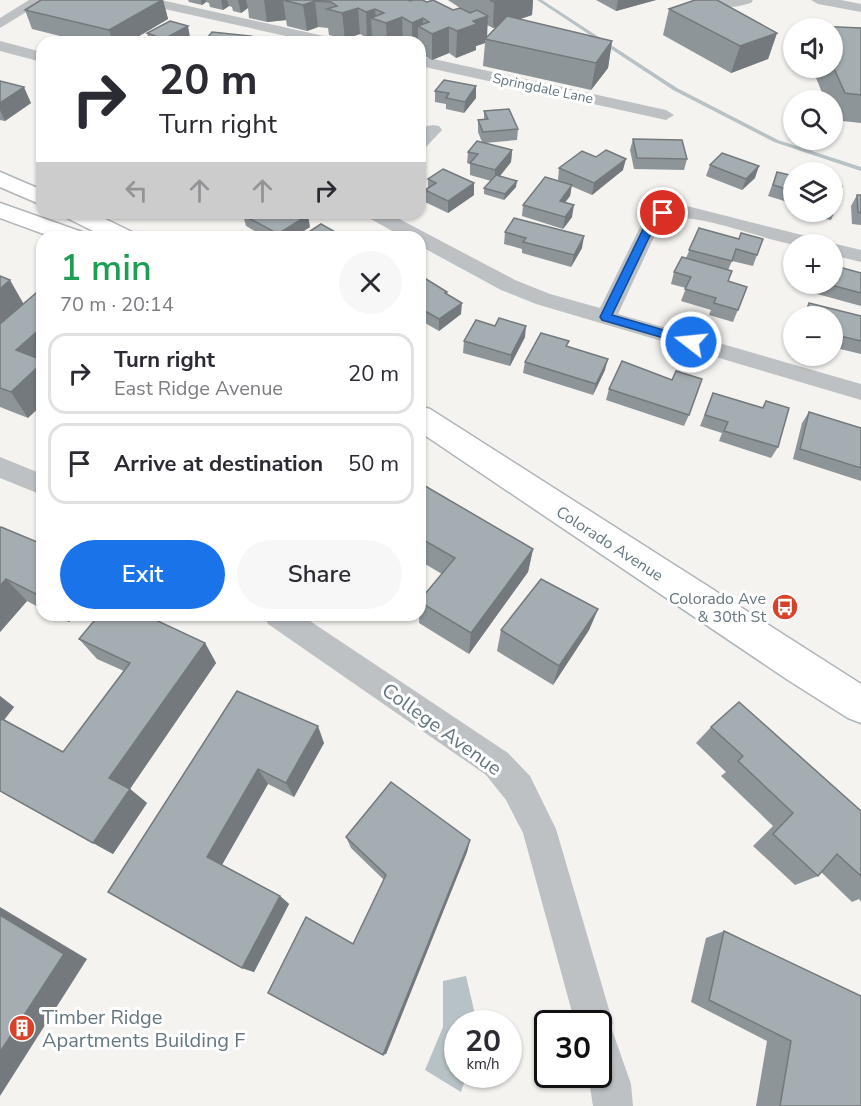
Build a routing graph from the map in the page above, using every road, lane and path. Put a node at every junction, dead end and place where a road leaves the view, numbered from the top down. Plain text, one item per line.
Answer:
1 (39, 0) edge
2 (142, 0) edge
3 (726, 0) edge
4 (746, 0) edge
5 (818, 0) edge
6 (861, 8) edge
7 (0, 24) edge
8 (306, 36) edge
9 (0, 46) edge
10 (36, 55) edge
11 (426, 62) edge
12 (666, 115) dead end
13 (433, 130) dead end
14 (426, 136) edge
15 (0, 179) edge
16 (36, 195) edge
17 (0, 210) edge
18 (87, 219) edge
19 (385, 219) edge
20 (58, 231) edge
21 (112, 231) edge
22 (408, 231) edge
23 (783, 236) edge
24 (426, 241) edge
25 (843, 252) edge
26 (861, 256) edge
27 (606, 317) junction
28 (861, 392) edge
29 (426, 421) edge
30 (0, 467) edge
31 (36, 482) edge
32 (287, 621) edge
33 (861, 705) edge
34 (590, 1010) edge
35 (611, 1088) edge
36 (612, 1106) edge

1 - 7 street
2 - 8 street
3 - 4 street
5 - 6 street
9 - 10 street
11 - 12 street, Springdale Lane
13 - 14 street
15 - 16 main road
17 - 20 main road
18 - 21 main road
19 - 22 street
23 - 27 street
24 - 27 street
25 - 26 street
27 - 28 street
29 - 33 main road, Colorado Avenue
30 - 31 street
32 - 34 street, College Avenue
35 - 36 street

